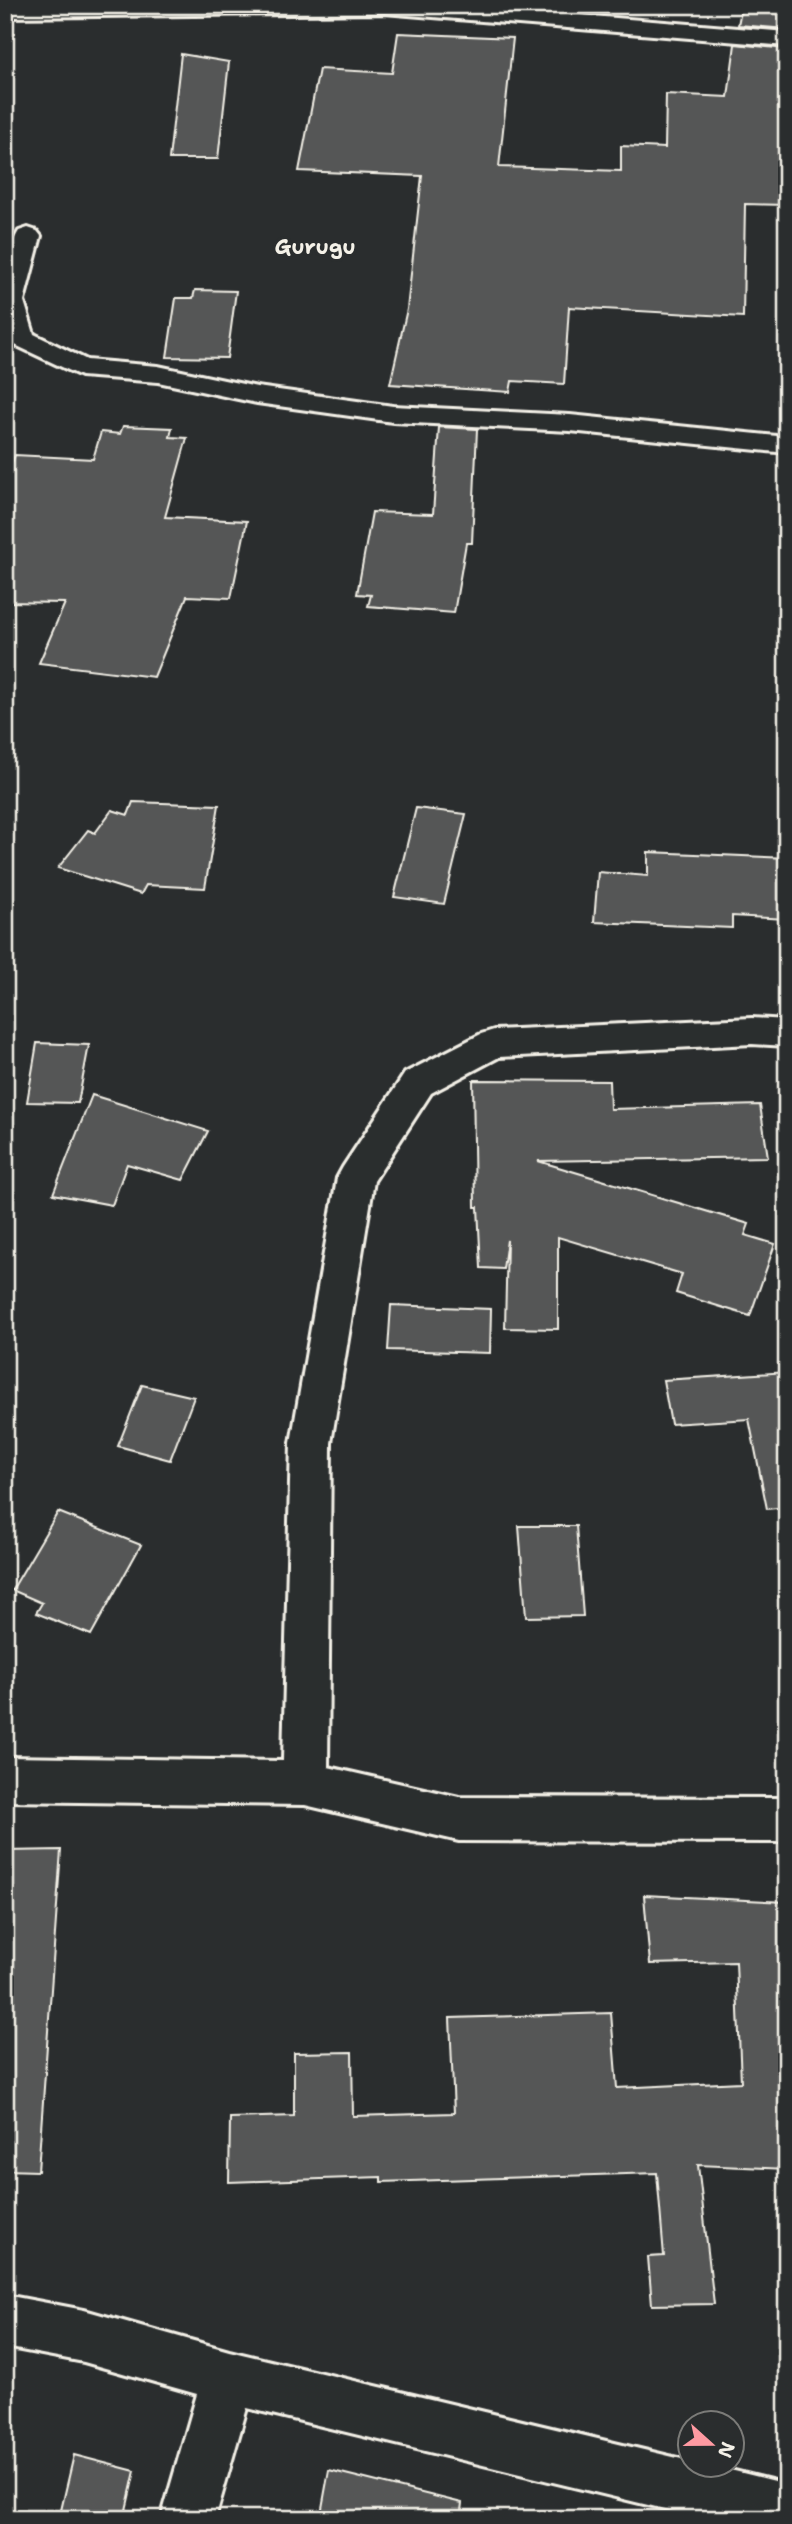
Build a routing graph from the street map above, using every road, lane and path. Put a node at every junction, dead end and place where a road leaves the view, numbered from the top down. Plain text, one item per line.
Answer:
1 (384, 6) edge
2 (5, 10) edge
3 (787, 39) edge
4 (28, 236) dead end
5 (787, 445) edge
6 (787, 1033) edge
7 (5, 1779) edge
8 (305, 1783) junction
9 (787, 1820) edge
10 (5, 2320) edge
11 (229, 2377) junction
12 (787, 2511) edge
13 (188, 2519) edge

1 - 2 street
1 - 3 street
4 - 5 street
6 - 8 street
7 - 8 street
8 - 9 street
10 - 11 street
11 - 12 street
11 - 13 street

